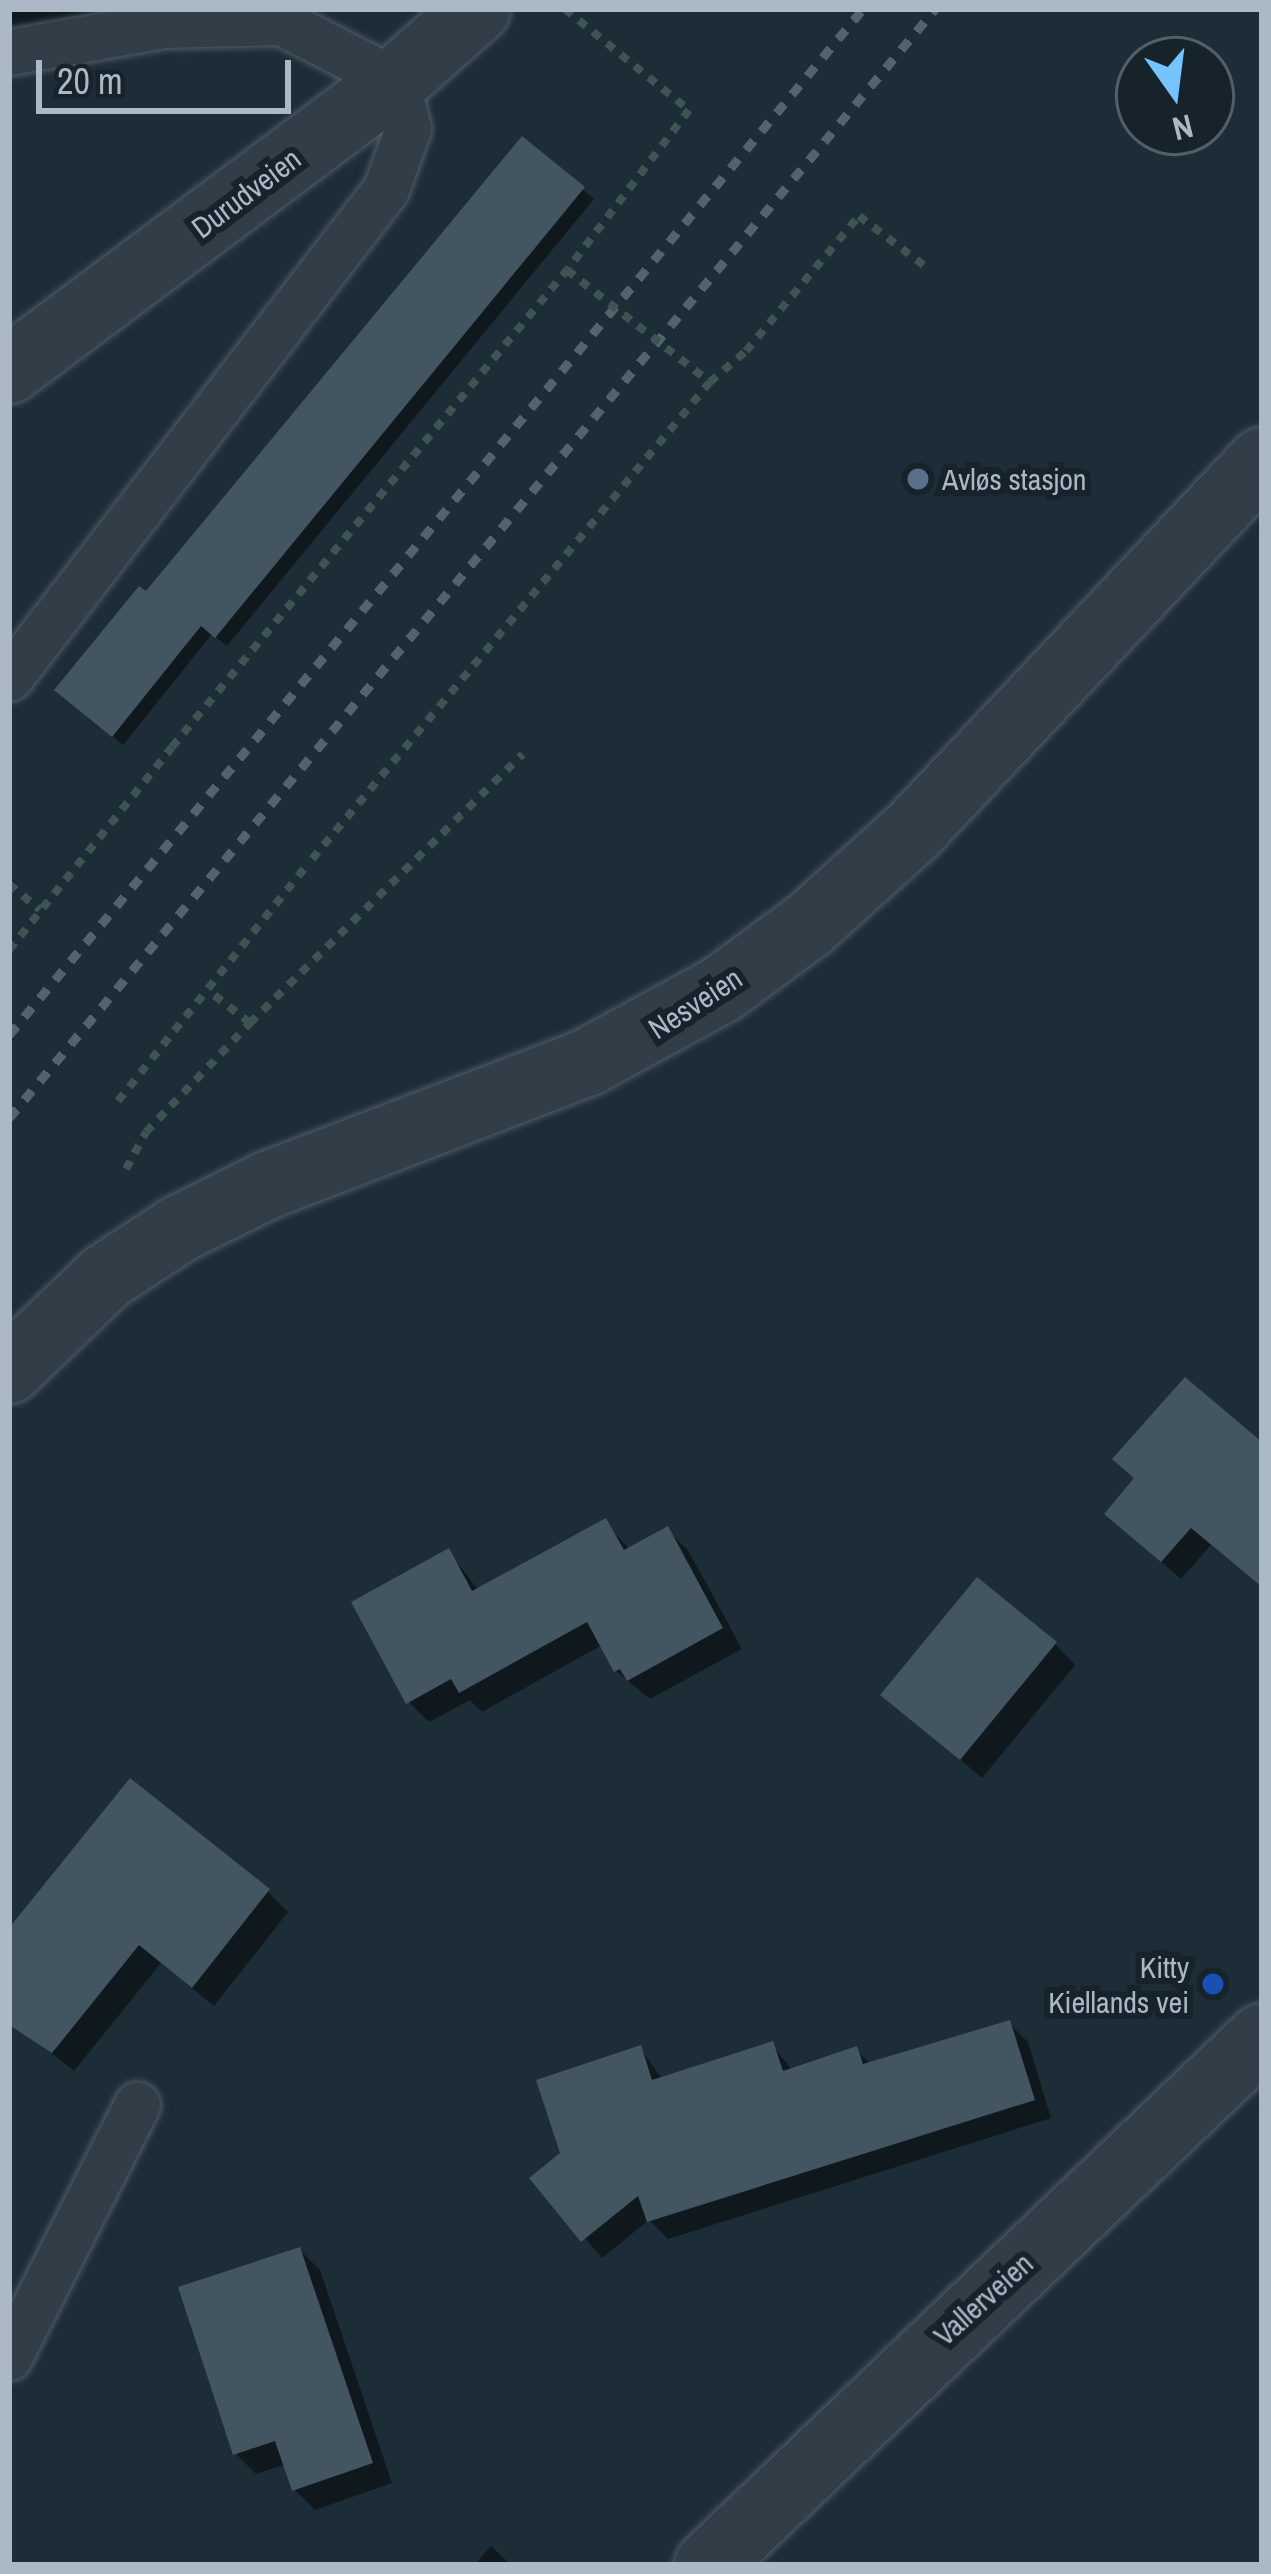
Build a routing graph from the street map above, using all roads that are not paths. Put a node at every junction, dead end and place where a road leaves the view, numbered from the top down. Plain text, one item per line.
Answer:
1 (477, 9) edge
2 (9, 52) edge
3 (396, 81) junction
4 (9, 370) edge
5 (1262, 461) edge
6 (9, 678) edge
7 (9, 1370) edge
8 (1262, 2037) edge
9 (137, 2105) dead end
10 (9, 2357) edge
11 (708, 2565) edge

1 - 3 street, Durudveien
2 - 3 lane
3 - 4 street, Durudveien
3 - 6 lane
5 - 7 street, Nesveien
8 - 11 street, Vallerveien
9 - 10 lane

